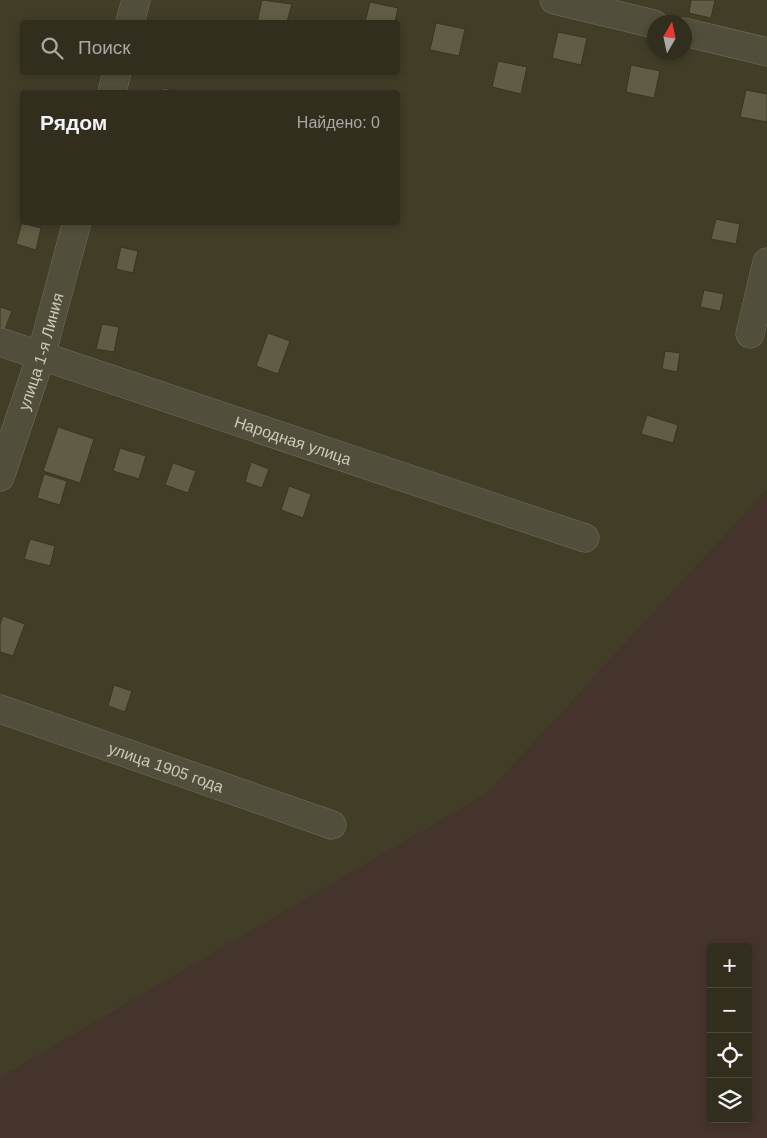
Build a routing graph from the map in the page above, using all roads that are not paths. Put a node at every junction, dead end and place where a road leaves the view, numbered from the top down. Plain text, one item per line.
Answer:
1 (136, 0) edge
2 (554, 0) edge
3 (131, 20) edge
4 (647, 22) edge
5 (692, 34) edge
6 (767, 52) edge
7 (116, 75) edge
8 (112, 90) edge
9 (76, 225) edge
10 (767, 262) edge
11 (750, 334) dead end
12 (0, 342) edge
13 (41, 356) junction
14 (0, 477) edge
15 (585, 538) dead end
16 (0, 709) edge
17 (332, 825) dead end

1 - 3 street
2 - 4 street
5 - 6 street
7 - 8 street
9 - 13 street, улица 1-я Линия
10 - 11 street
12 - 13 street, Народная улица
13 - 14 street, улица 1-я Линия
13 - 15 street, Народная улица
16 - 17 street, улица 1905 года

